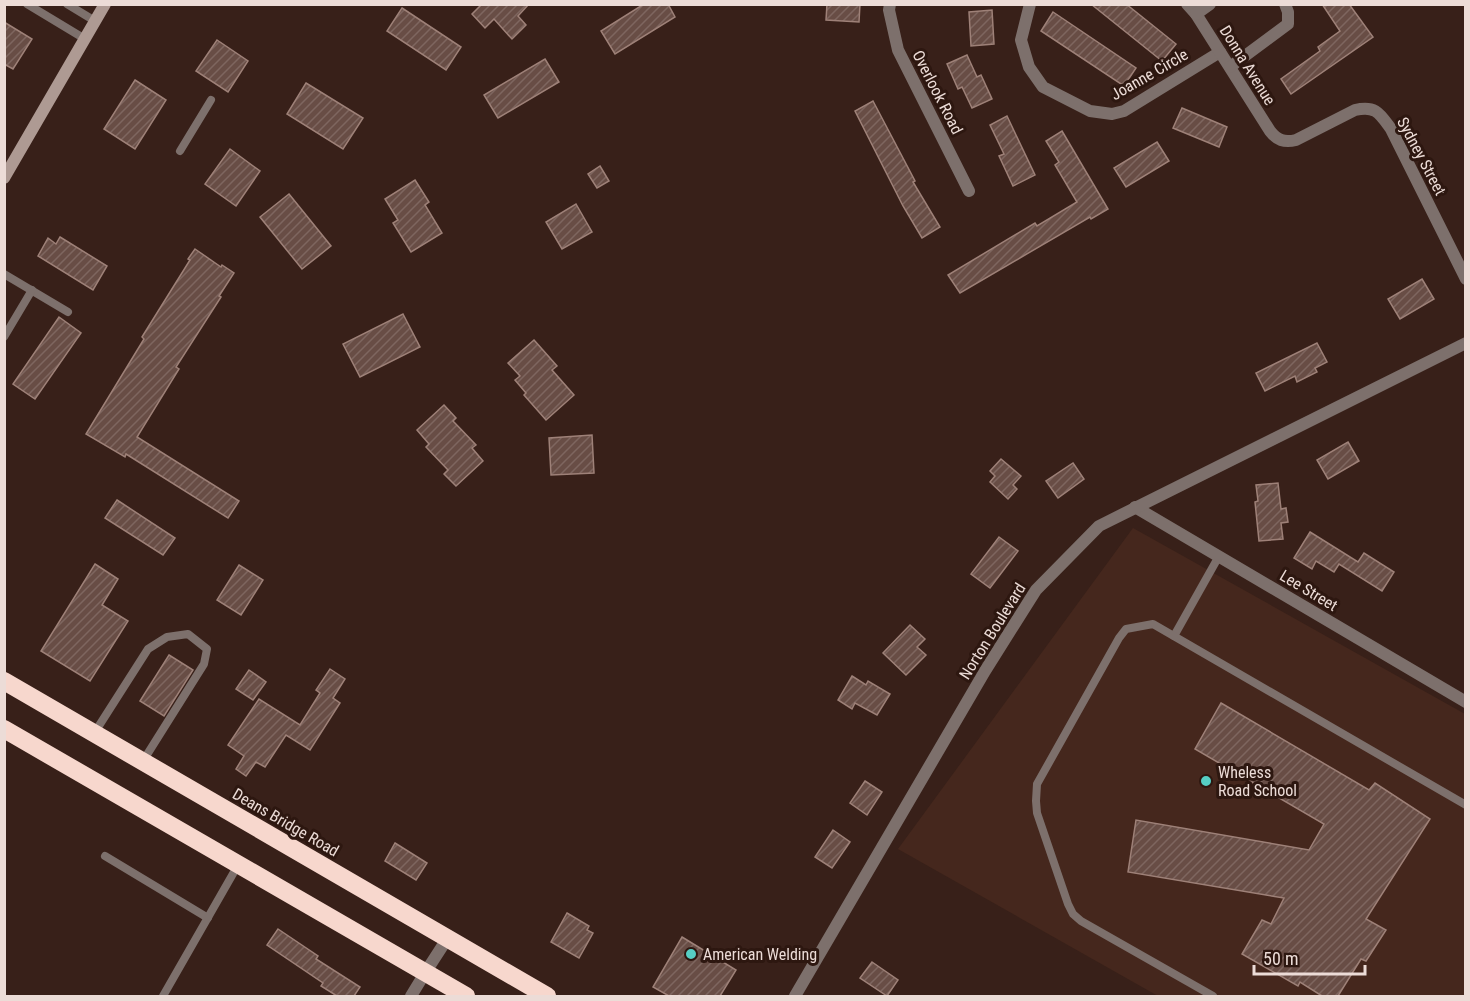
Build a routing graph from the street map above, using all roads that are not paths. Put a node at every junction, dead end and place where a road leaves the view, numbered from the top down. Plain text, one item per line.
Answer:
1 (27, 4) edge
2 (67, 4) edge
3 (105, 4) edge
4 (890, 4) edge
5 (1030, 4) edge
6 (1187, 4) edge
7 (1210, 4) edge
8 (1285, 4) edge
9 (1196, 14) junction
10 (95, 21) junction
11 (85, 39) junction
12 (1220, 52) junction
13 (1230, 67) junction
14 (211, 100) dead end
15 (1281, 141) joint
16 (180, 151) dead end
17 (4, 178) edge
18 (969, 191) dead end
19 (4, 274) edge
20 (1466, 279) edge
21 (32, 290) junction
22 (68, 312) dead end
23 (4, 337) edge
24 (1466, 343) edge
25 (1135, 507) junction
26 (1219, 556) junction
27 (1174, 636) junction
28 (4, 681) edge
29 (1466, 702) edge
30 (4, 729) edge
31 (94, 734) junction
32 (143, 762) junction
33 (1466, 805) edge
34 (105, 856) dead end
35 (238, 864) junction
36 (208, 918) junction
37 (447, 939) junction
38 (425, 973) junction
39 (163, 996) edge
40 (411, 996) edge
41 (466, 996) edge
42 (547, 996) edge
43 (795, 996) edge
44 (1213, 996) edge

1 - 11 lane
2 - 10 lane
3 - 10 street
4 - 18 street, Overlook Road
5 - 12 street, Joanne Circle
6 - 9 street, Donna Avenue
7 - 9 street
8 - 13 street
9 - 12 street, Donna Avenue
10 - 11 street
11 - 17 street
12 - 13 street, Donna Avenue
13 - 15 street, Donna Avenue
14 - 16 lane
15 - 20 street, Sydney Street
19 - 21 lane
21 - 22 lane
21 - 23 lane
24 - 25 street, Norton Boulevard
25 - 26 street, Lee Street
25 - 43 street, Norton Boulevard
26 - 27 lane
26 - 29 street, Lee Street
27 - 33 lane
27 - 44 lane
28 - 31 highway, Deans Bridge Road
30 - 35 highway
31 - 32 highway, Deans Bridge Road
31 - 32 lane
32 - 37 highway, Deans Bridge Road
34 - 36 lane
35 - 36 lane
35 - 38 highway
36 - 39 lane
37 - 38 street
37 - 42 highway, Deans Bridge Road
38 - 40 street
38 - 41 highway

